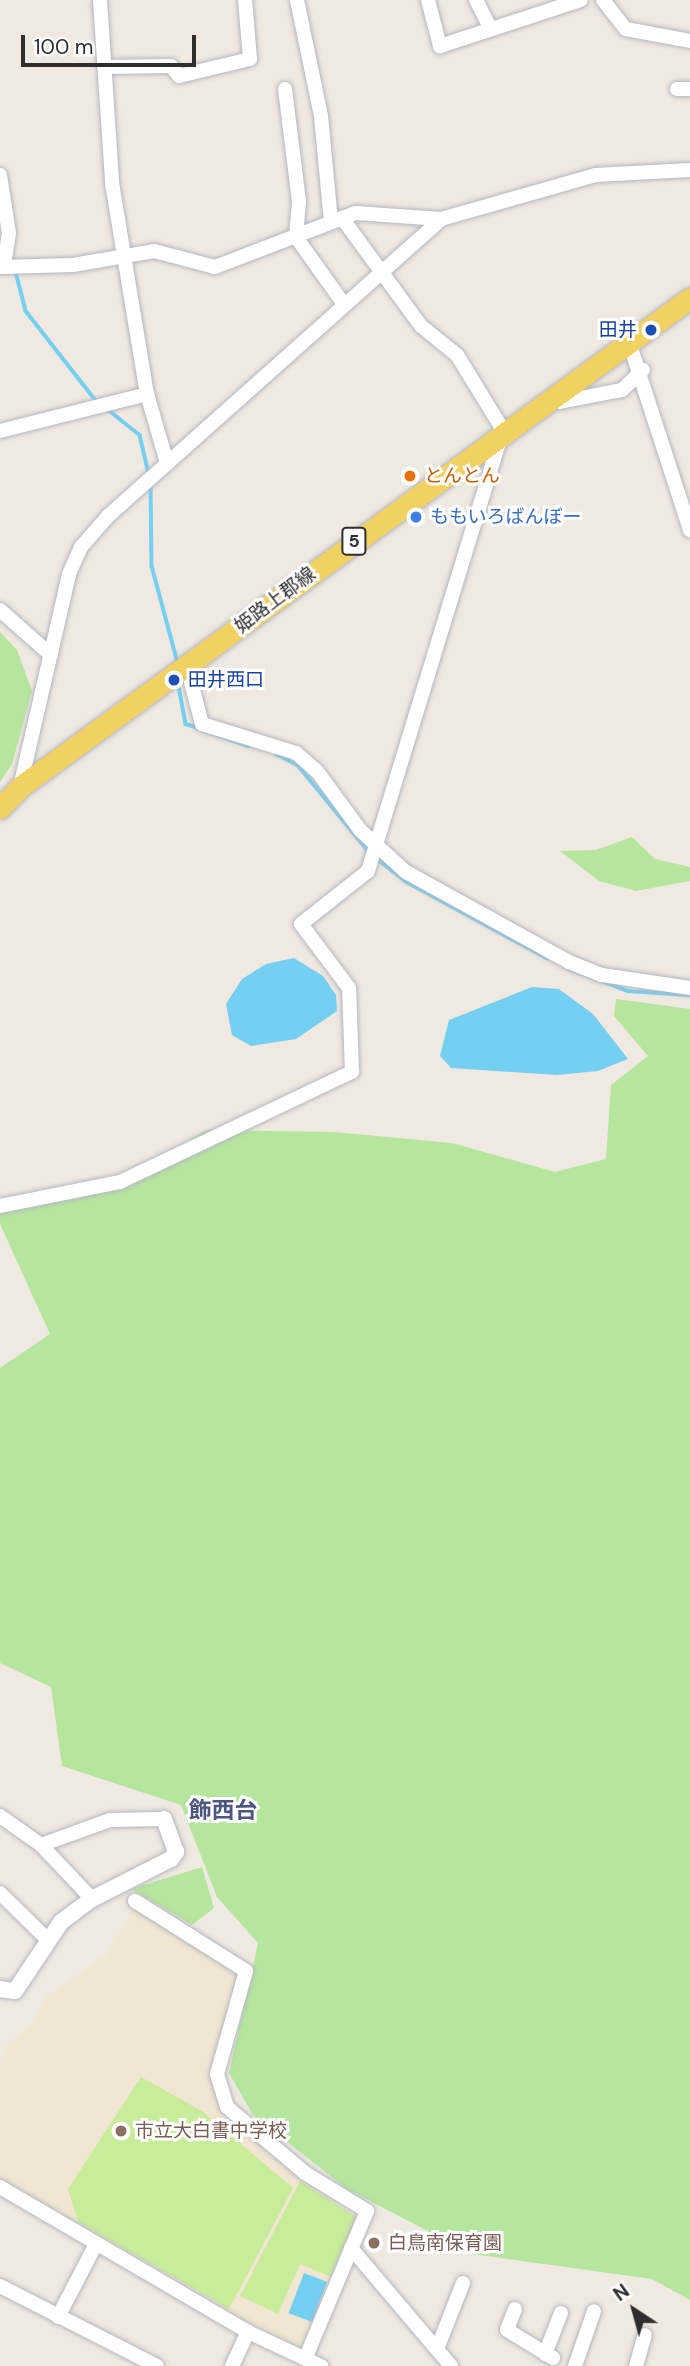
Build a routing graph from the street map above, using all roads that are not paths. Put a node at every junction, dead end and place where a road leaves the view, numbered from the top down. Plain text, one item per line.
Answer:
1 (100, 0) edge
2 (245, 0) edge
3 (298, 0) edge
4 (429, 0) edge
5 (476, 0) edge
6 (581, 0) edge
7 (603, 0) edge
8 (560, 3) edge
9 (490, 28) junction
10 (690, 41) edge
11 (104, 67) junction
12 (285, 89) dead end
13 (690, 170) edge
14 (0, 175) edge
15 (441, 219) junction
16 (337, 220) junction
17 (296, 237) junction
18 (1, 250) edge
19 (126, 254) junction
20 (2, 267) edge
21 (380, 275) junction
22 (690, 298) edge
23 (343, 303) junction
24 (629, 342) junction
25 (643, 369) junction
26 (147, 394) junction
27 (551, 396) junction
28 (503, 430) junction
29 (0, 432) edge
30 (167, 463) junction
31 (690, 530) edge
32 (0, 610) edge
33 (51, 655) junction
34 (187, 667) junction
35 (20, 787) junction
36 (0, 808) edge
37 (375, 844) junction
38 (690, 988) edge
39 (0, 1206) edge
40 (0, 1816) edge
41 (163, 1819) joint
42 (41, 1845) junction
43 (0, 1893) edge
44 (92, 1899) junction
45 (135, 1901) dead end
46 (48, 1940) junction
47 (0, 1989) edge
48 (0, 2187) edge
49 (96, 2246) junction
50 (351, 2248) junction
51 (463, 2283) dead end
52 (0, 2286) edge
53 (515, 2309) dead end
54 (594, 2311) dead end
55 (561, 2313) dead end
56 (58, 2317) junction
57 (248, 2332) junction
58 (645, 2335) dead end
59 (438, 2349) junction
60 (305, 2359) junction
61 (549, 2359) edge
62 (157, 2366) edge
63 (232, 2366) edge
64 (321, 2366) edge
65 (451, 2366) edge
66 (568, 2366) edge
67 (575, 2366) edge
68 (636, 2366) edge

1 - 11 street
2 - 11 street
3 - 16 street
4 - 9 street
5 - 9 street
6 - 8 street
7 - 10 street
8 - 9 street
11 - 19 street
12 - 17 street
13 - 15 street
14 - 18 street
15 - 16 street
15 - 21 street
16 - 17 street
16 - 21 street
17 - 19 street
17 - 23 street
18 - 20 street
19 - 20 street
19 - 26 street
21 - 23 street
21 - 28 street
22 - 24 main road, 姫路上郡線 / 5
23 - 30 street
24 - 25 street
24 - 27 main road, 姫路上郡線 / 5
25 - 27 street
25 - 31 street
26 - 29 street
26 - 30 street
27 - 28 main road, 姫路上郡線 / 5
28 - 34 main road, 姫路上郡線 / 5
28 - 37 street
30 - 33 street
32 - 33 street
33 - 35 street
34 - 35 main road, 姫路上郡線 / 5
34 - 37 street
35 - 36 main road, 姫路上郡線 / 5
37 - 38 street
37 - 39 street
40 - 42 street
41 - 42 street
41 - 44 street
42 - 44 street
43 - 46 street
44 - 46 street
45 - 50 street
46 - 47 street
48 - 49 street
49 - 56 street
49 - 57 street
50 - 59 street
50 - 60 street
51 - 59 street
52 - 56 street
53 - 61 street
54 - 67 street
55 - 61 street
56 - 62 street
57 - 60 street
57 - 63 street
58 - 68 street
59 - 65 street
60 - 64 street
61 - 66 street

